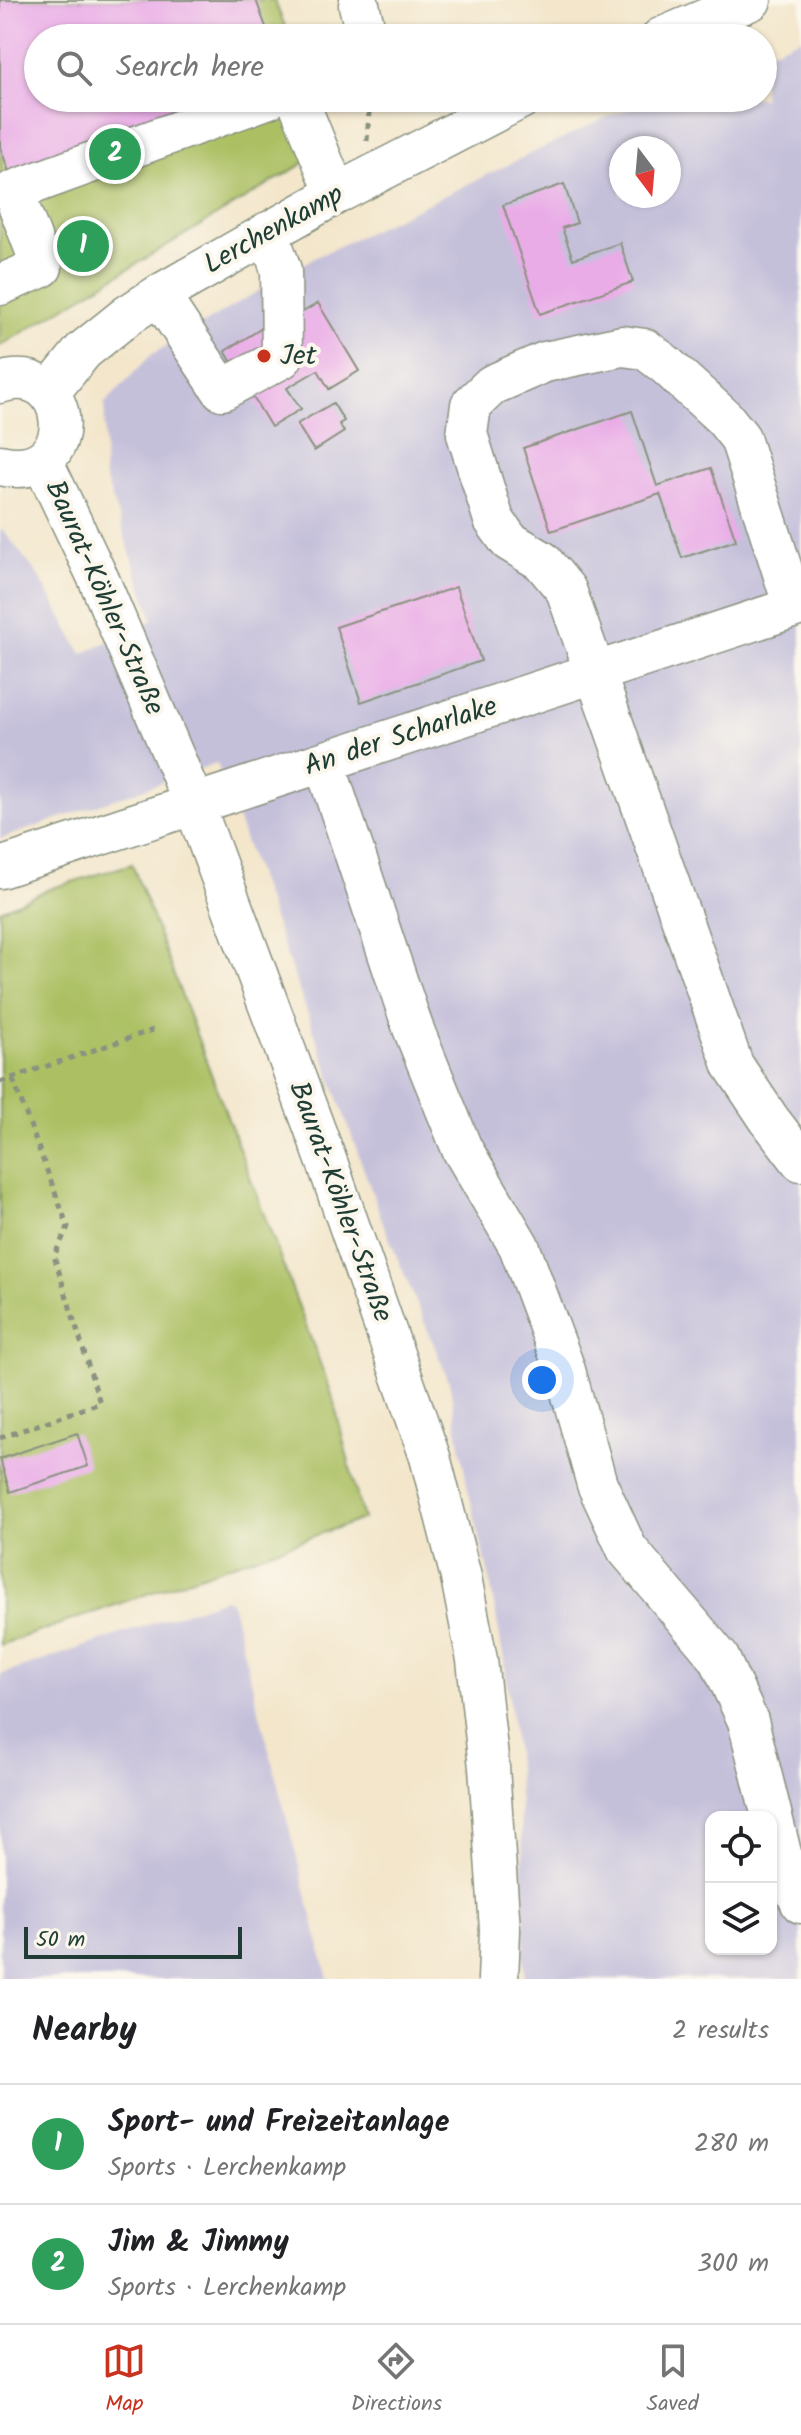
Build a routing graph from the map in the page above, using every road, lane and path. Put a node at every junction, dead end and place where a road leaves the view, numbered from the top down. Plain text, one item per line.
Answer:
1 (751, 0) edge
2 (694, 24) edge
3 (230, 112) edge
4 (303, 112) edge
5 (495, 112) edge
6 (336, 194) junction
7 (268, 232) junction
8 (0, 285) edge
9 (159, 295) junction
10 (0, 383) edge
11 (49, 393) junction
12 (42, 460) junction
13 (0, 465) edge
14 (797, 606) edge
15 (595, 673) junction
16 (324, 762) junction
17 (194, 804) junction
18 (0, 868) edge
19 (153, 1030) dead end
20 (12, 1077) junction
21 (0, 1082) edge
22 (801, 1161) edge
23 (0, 1438) edge
24 (801, 1903) edge
25 (498, 1979) edge

1 - 2 street
3 - 8 street
4 - 6 street
5 - 6 street, Lerchenkamp
6 - 7 street, Lerchenkamp
7 - 9 street, Lerchenkamp
7 - 9 street
9 - 11 street, Lerchenkamp
10 - 11 street
11 - 12 street
12 - 13 street
12 - 17 street, Baurat-Köhler-Straße
14 - 15 street, An der Scharlake
14 - 15 street
15 - 16 street, An der Scharlake
15 - 22 street
16 - 17 street, An der Scharlake
16 - 24 street
17 - 18 street, An der Scharlake
17 - 25 street, Baurat-Köhler-Straße
19 - 20 path
20 - 21 path
20 - 23 path

